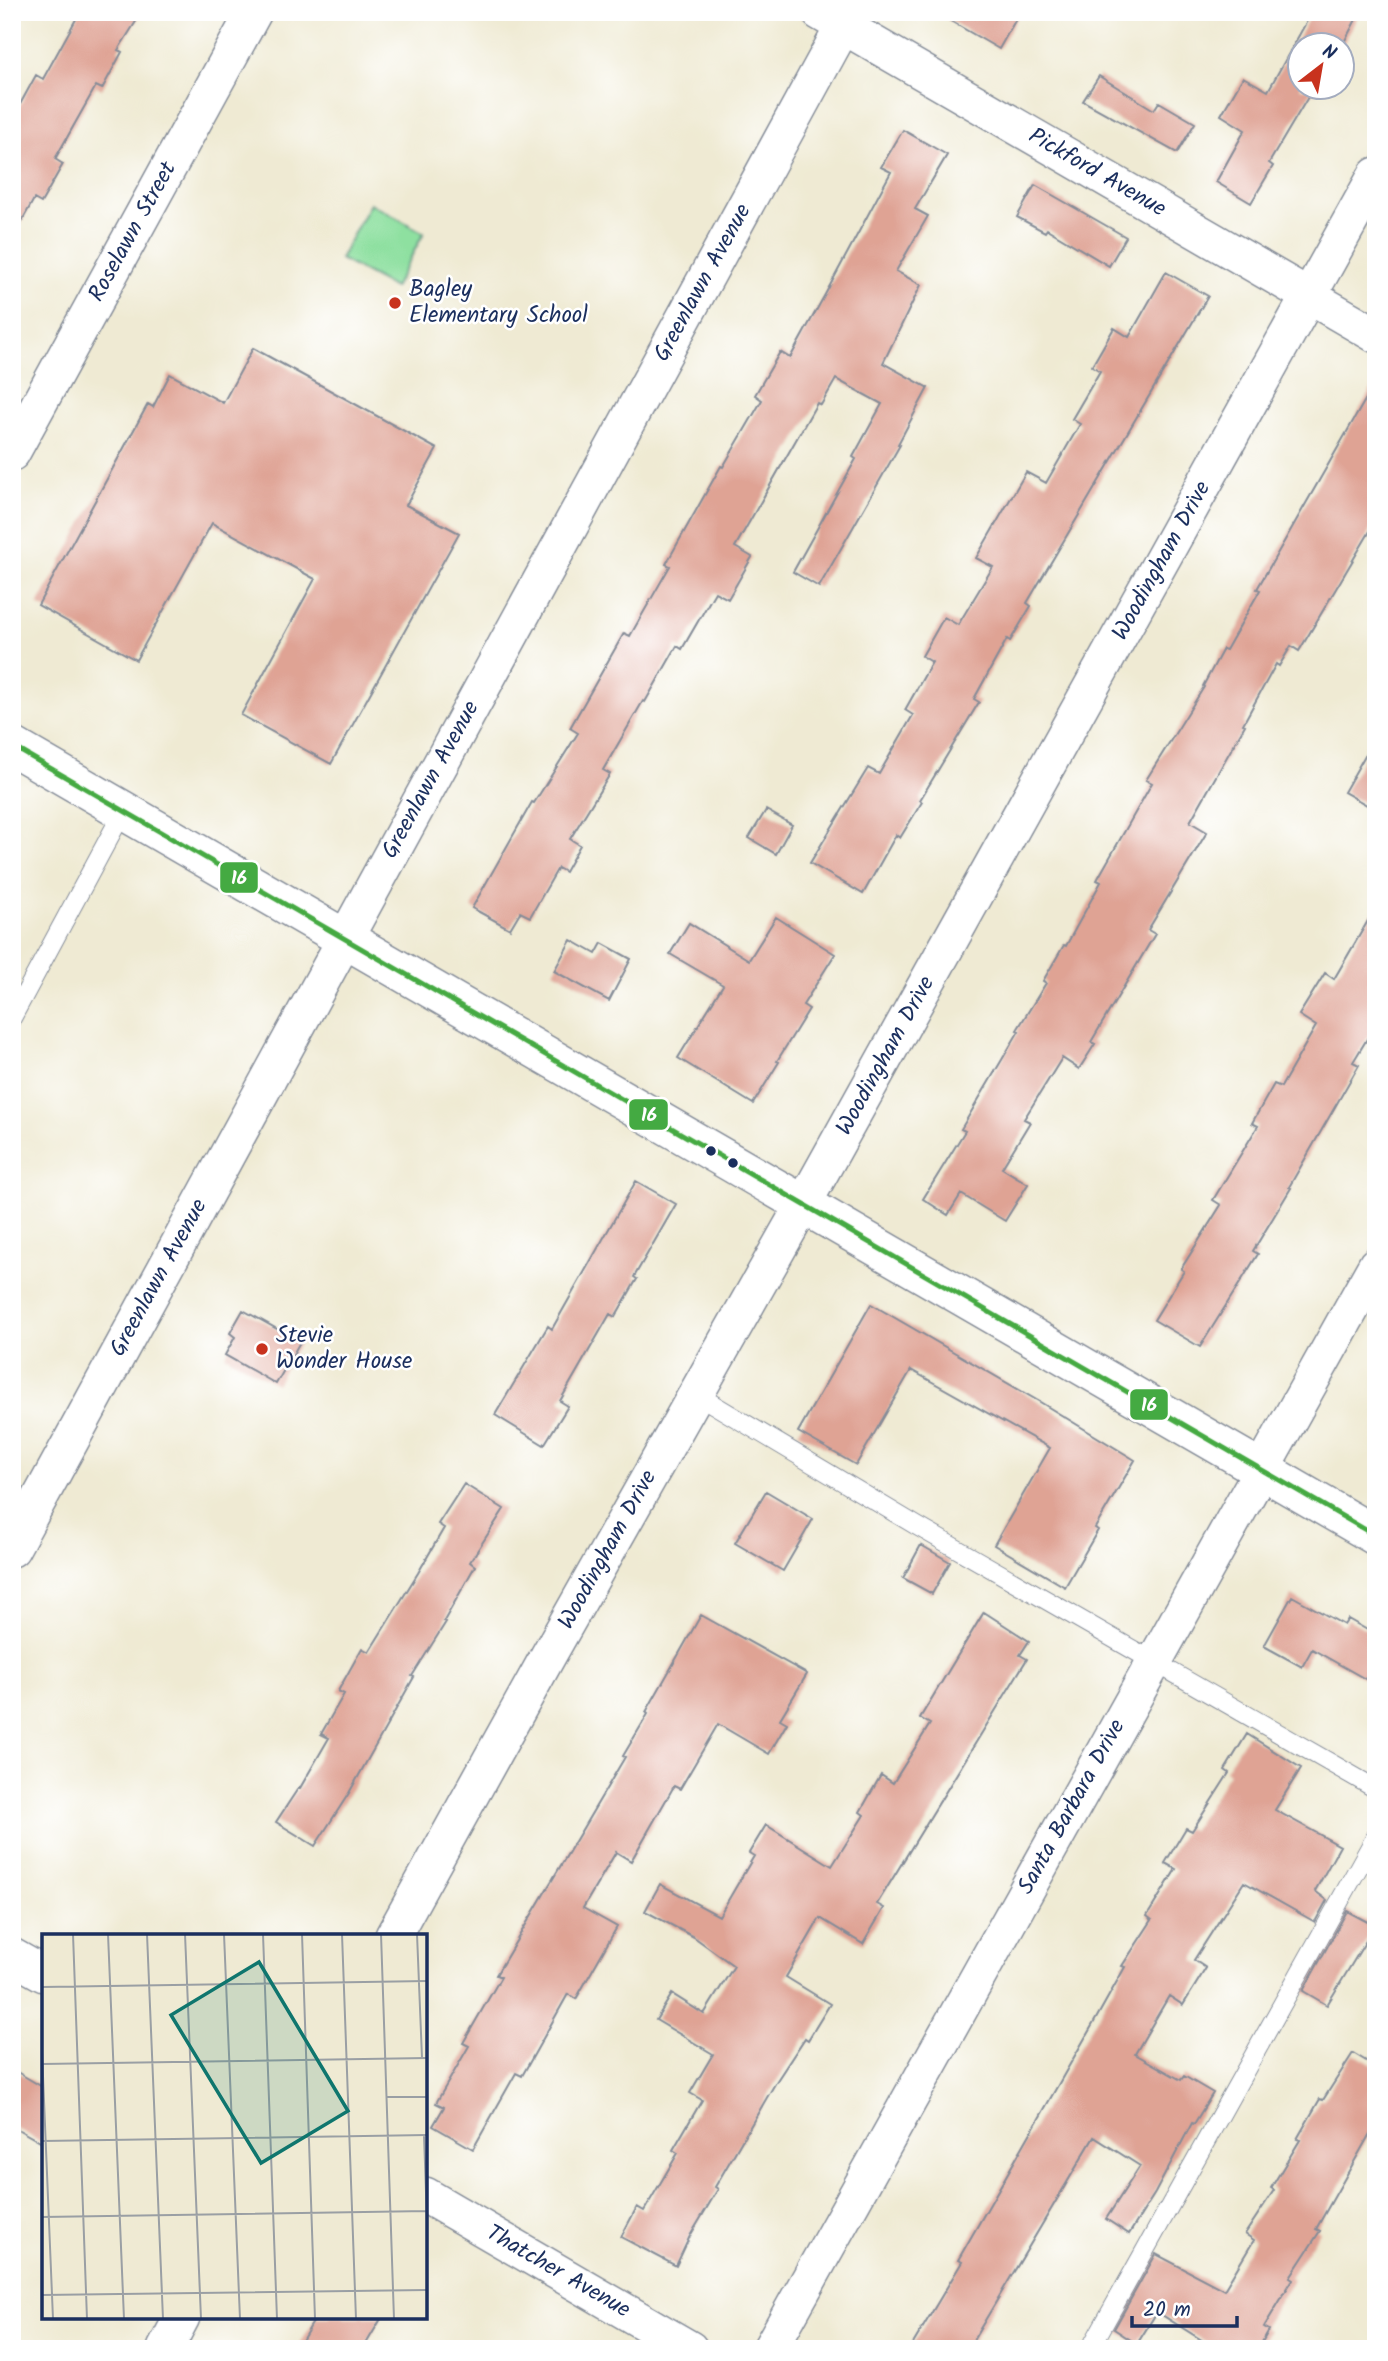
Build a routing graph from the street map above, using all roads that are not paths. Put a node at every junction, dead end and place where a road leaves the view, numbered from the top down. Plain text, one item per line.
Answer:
1 (254, 12) edge
2 (838, 17) edge
3 (1376, 175) edge
4 (1309, 296) junction
5 (1376, 335) edge
6 (12, 453) edge
7 (12, 746) edge
8 (124, 810) junction
9 (344, 938) junction
10 (12, 1018) edge
11 (803, 1205) junction
12 (1376, 1265) edge
13 (696, 1394) junction
14 (1261, 1469) junction
15 (1376, 1536) edge
16 (12, 1549) edge
17 (1153, 1661) junction
18 (1376, 1789) edge
19 (1376, 1836) edge
20 (394, 1934) edge
21 (12, 1956) edge
22 (42, 1974) edge
23 (427, 2196) edge
24 (181, 2319) edge
25 (164, 2349) edge
26 (691, 2349) edge
27 (770, 2349) edge
28 (1090, 2349) edge

1 - 6 street, Roselawn Street
2 - 4 street, Pickford Avenue
2 - 9 street, Greenlawn Avenue
3 - 4 street, Woodingham Drive
4 - 5 street, Pickford Avenue
4 - 11 street, Woodingham Drive
7 - 8 street
8 - 9 street
8 - 10 lane
9 - 11 street
9 - 16 street, Greenlawn Avenue
11 - 13 street, Woodingham Drive
11 - 14 street
12 - 14 street, Santa Barbara Drive
13 - 17 lane
13 - 20 street, Woodingham Drive
14 - 15 street
14 - 17 street, Santa Barbara Drive
17 - 18 lane
17 - 27 street, Santa Barbara Drive
19 - 28 lane
21 - 22 street
23 - 26 street, Thatcher Avenue
24 - 25 street

